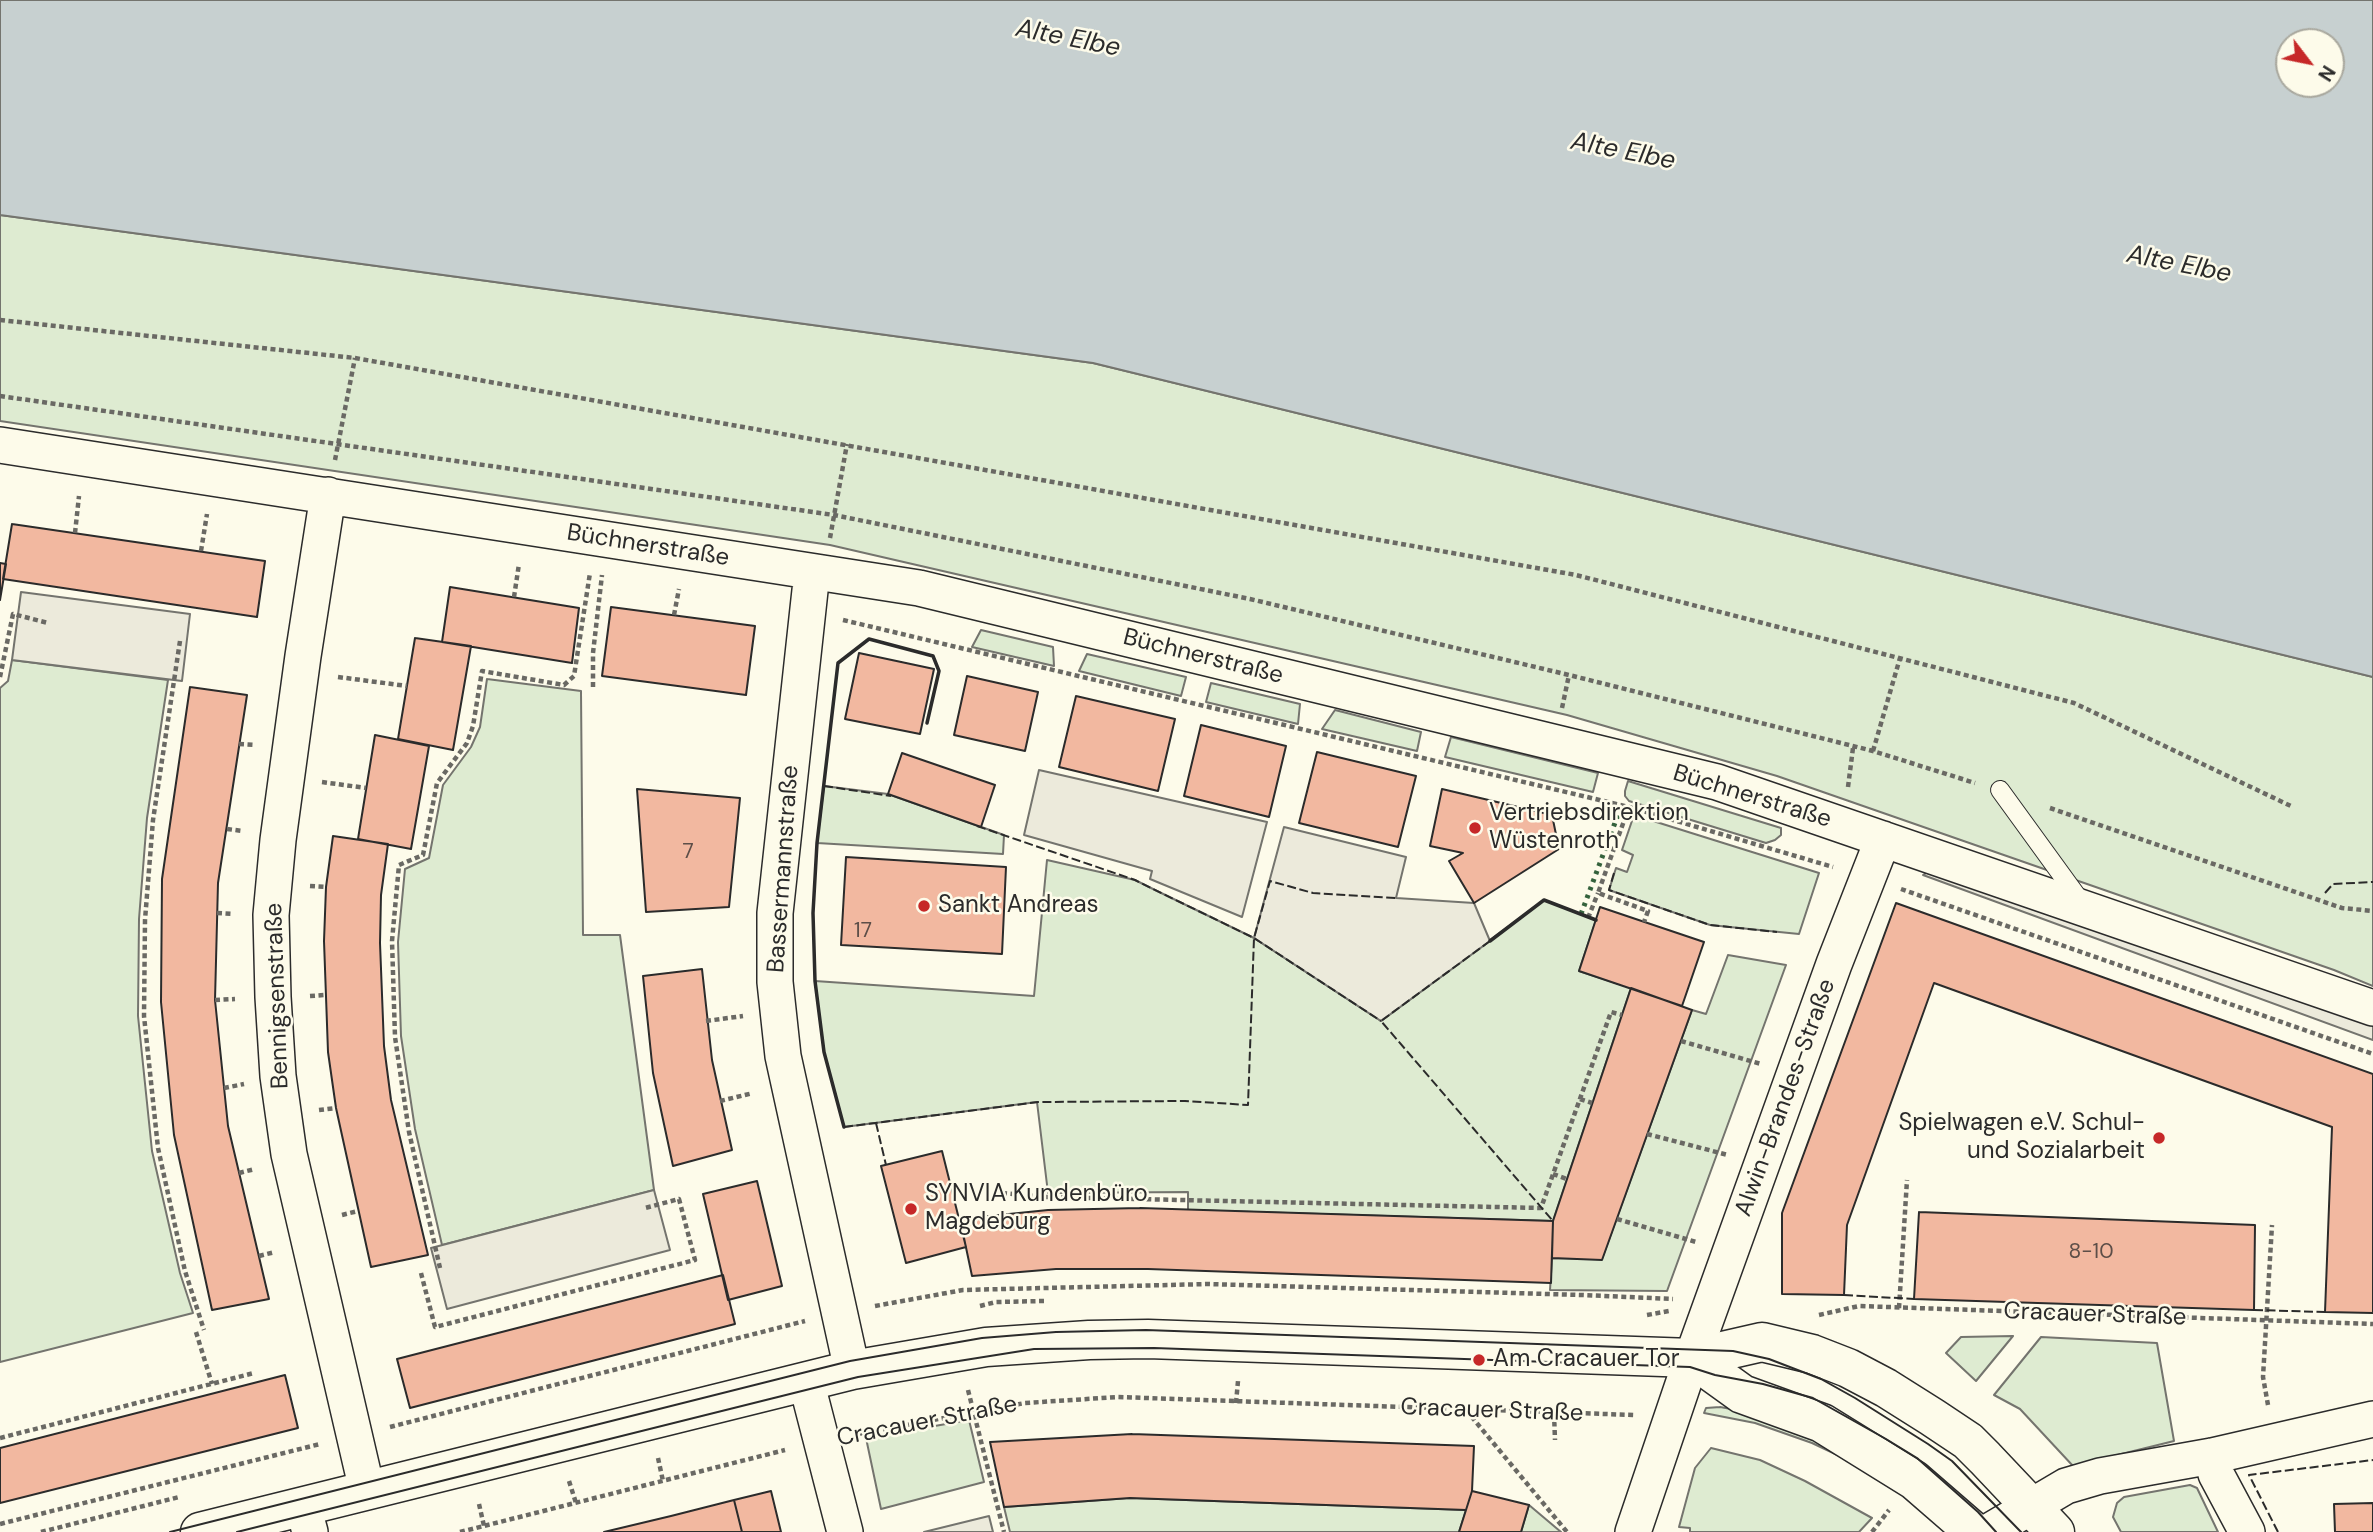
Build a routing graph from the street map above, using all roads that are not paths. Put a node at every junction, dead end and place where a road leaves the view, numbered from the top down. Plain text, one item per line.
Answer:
1 (0, 445) edge
2 (328, 495) junction
3 (812, 572) junction
4 (2000, 790) road end
5 (1883, 839) junction
6 (2087, 909) junction
7 (2373, 1008) edge
8 (1692, 1358) junction
9 (852, 1370) junction
10 (806, 1381) junction
11 (2373, 1419) edge
12 (2212, 1456) junction
13 (367, 1490) junction
14 (2044, 1518) edge
15 (306, 1519) edge
16 (200, 1532) edge
17 (845, 1532) edge
18 (1633, 1532) edge
19 (1973, 1532) edge
20 (1987, 1532) edge
21 (2247, 1532) edge

1 - 2 street, Büchnerstraße
2 - 3 street, Büchnerstraße
2 - 13 street, Bennigsenstraße
3 - 5 street, Büchnerstraße
3 - 9 street, Bassermannstraße
4 - 6 lane
5 - 6 street, Büchnerstraße
5 - 8 street, Alwin-Brandes-Straße
6 - 7 street, Büchnerstraße
8 - 9 main road
8 - 14 main road
8 - 18 street, Alwin-Brandes-Straße
8 - 19 main road
9 - 10 main road
10 - 13 main road
10 - 17 street
11 - 12 street
12 - 14 street
12 - 21 street
13 - 15 main road
14 - 20 street
15 - 16 main road

